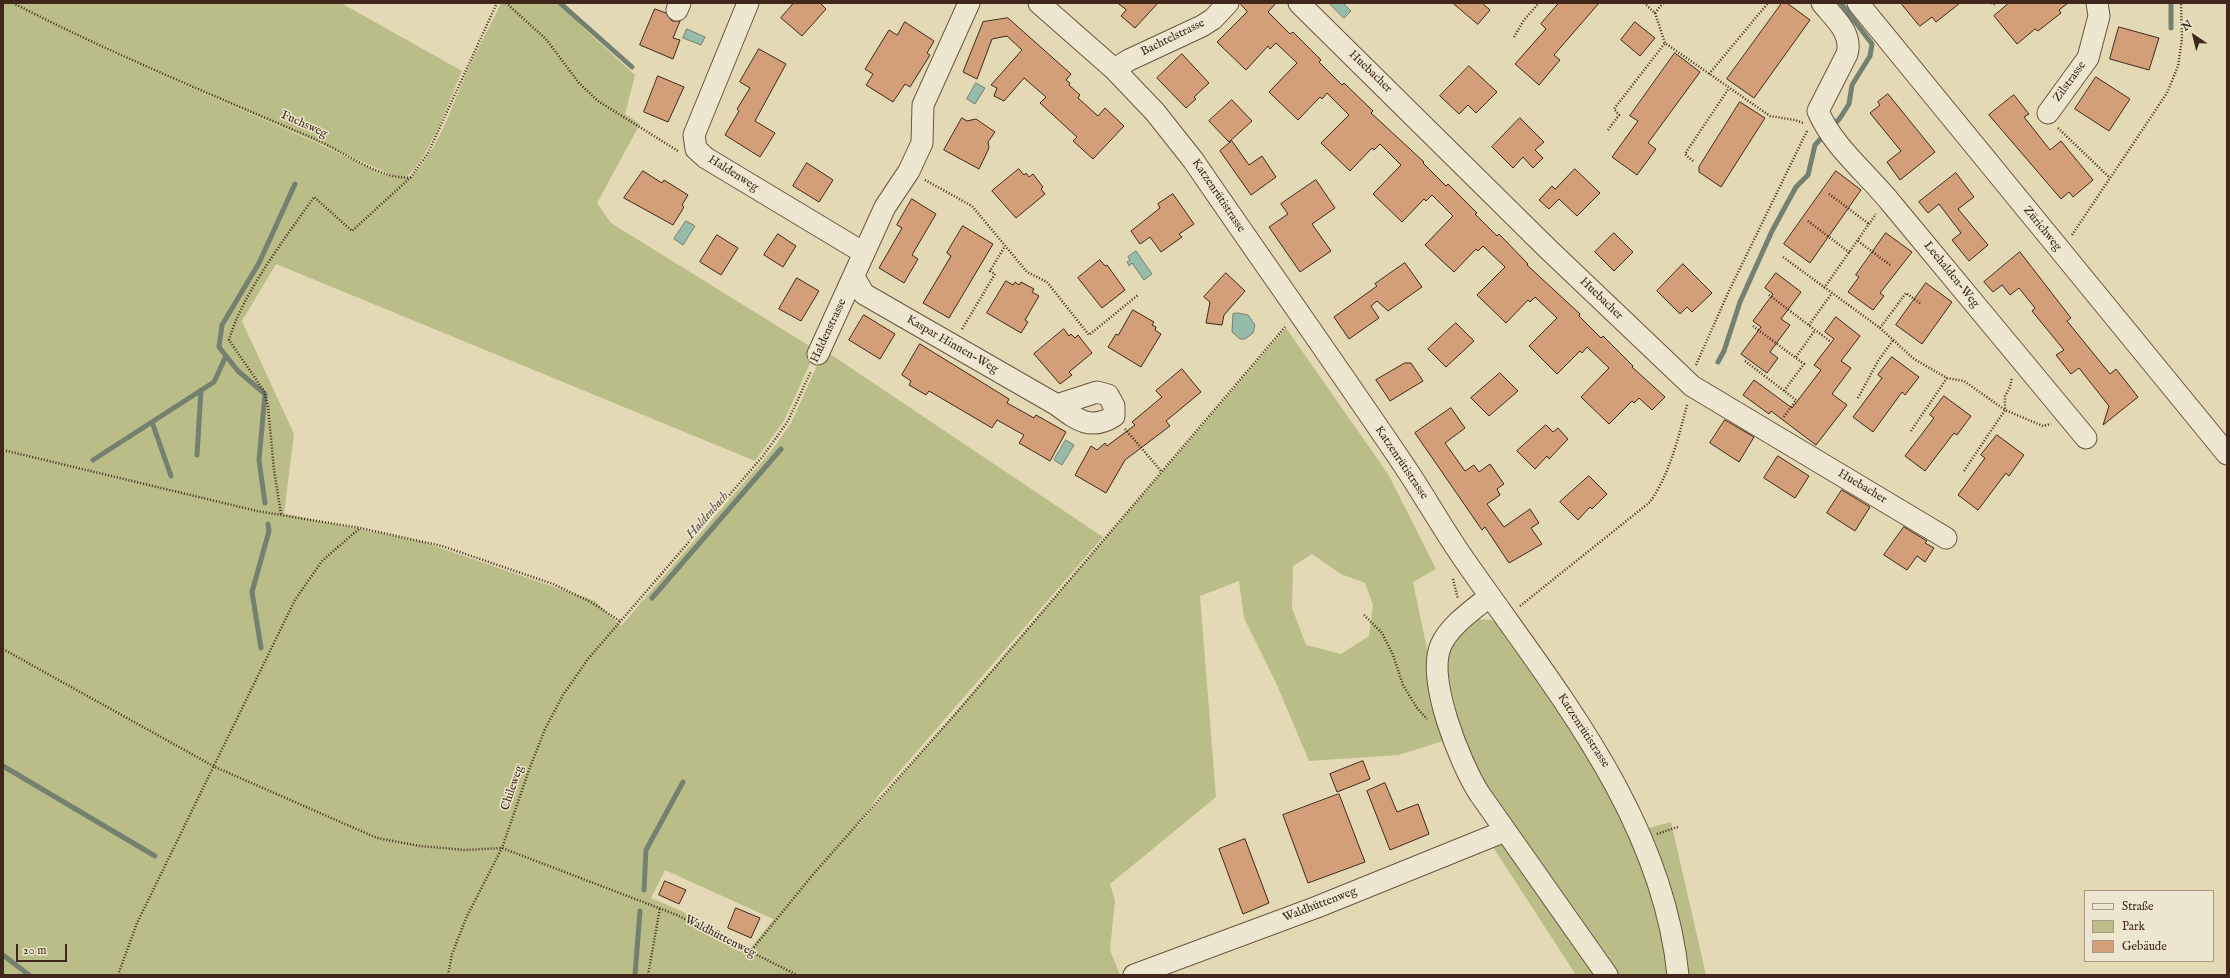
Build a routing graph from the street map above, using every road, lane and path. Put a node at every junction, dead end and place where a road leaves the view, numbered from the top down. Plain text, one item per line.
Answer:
1 (13, 3) edge
2 (497, 3) edge
3 (506, 3) edge
4 (748, 3) edge
5 (968, 3) edge
6 (1039, 3) edge
7 (1228, 3) edge
8 (1299, 3) edge
9 (1539, 3) edge
10 (1644, 3) edge
11 (1663, 3) edge
12 (1768, 3) edge
13 (1822, 3) edge
14 (1858, 3) edge
15 (1992, 3) edge
16 (1996, 3) edge
17 (2097, 3) edge
18 (2181, 3) edge
19 (1655, 13) junction
20 (1514, 37) dead end
21 (1665, 43) junction
22 (1114, 69) junction
23 (1709, 74) junction
24 (1730, 88) junction
25 (2048, 113) joint
26 (1820, 122) junction
27 (1608, 130) dead end
28 (696, 149) junction
29 (1693, 161) dead end
30 (909, 171) junction
31 (411, 176) junction
32 (2110, 178) junction
33 (1829, 194) dead end
34 (1876, 213) dead end
35 (1808, 222) dead end
36 (1869, 224) junction
37 (1858, 240) junction
38 (1005, 246) junction
39 (2059, 250) junction
40 (864, 253) junction
41 (1850, 253) junction
42 (1783, 257) dead end
43 (1890, 265) dead end
44 (854, 277) junction
45 (1824, 288) junction
46 (1832, 293) junction
47 (1138, 295) dead end
48 (1769, 295) dead end
49 (1921, 304) dead end
50 (1297, 313) junction
51 (1809, 325) junction
52 (1752, 326) dead end
53 (1880, 328) junction
54 (1815, 330) junction
55 (1894, 339) junction
56 (1831, 342) dead end
57 (953, 345) junction
58 (818, 354) joint
59 (1796, 357) junction
60 (1745, 361) dead end
61 (2009, 370) dead end
62 (1947, 378) junction
63 (1784, 391) junction
64 (1858, 398) dead end
65 (1057, 405) junction
66 (2005, 410) junction
67 (1114, 416) junction
68 (2068, 418) junction
69 (1911, 431) dead end
70 (1772, 433) junction
71 (2086, 438) dead end
72 (3, 450) edge
73 (2227, 454) edge
74 (1161, 471) junction
75 (1964, 472) dead end
76 (281, 514) junction
77 (360, 528) junction
78 (1946, 538) dead end
79 (1451, 574) dead end
80 (1490, 596) junction
81 (1364, 615) dead end
82 (1462, 620) junction
83 (621, 622) junction
84 (3, 649) edge
85 (1448, 721) junction
86 (214, 767) junction
87 (1505, 831) junction
88 (502, 848) junction
89 (660, 908) junction
90 (750, 952) junction
91 (118, 975) edge
92 (448, 975) edge
93 (648, 975) edge
94 (797, 975) edge
95 (1134, 975) edge
96 (1607, 975) edge
97 (1678, 975) edge

1 - 31 path, Fuchsweg
2 - 31 path
3 - 28 path
4 - 28 street, Haldenweg
5 - 30 street, Haldenstrasse
6 - 22 street, Katzenrütistrasse
7 - 22 street, Bachtelstrasse
8 - 70 street, Huebacher
9 - 20 path
10 - 19 path
11 - 19 path
12 - 23 path
13 - 26 street
14 - 39 street, Zürichweg
15 - 16 path
17 - 25 street, Zilstrasse
18 - 32 path
19 - 21 path
21 - 23 path
21 - 27 path
22 - 50 street, Katzenrütistrasse
23 - 24 path
24 - 26 path
24 - 29 path
25 - 32 path
26 - 68 street, Leehalden-Weg
28 - 40 street, Haldenweg
30 - 38 path
30 - 40 street, Haldenstrasse
31 - 76 path
32 - 39 path
33 - 36 path
34 - 36 path
35 - 41 path
36 - 37 path
37 - 41 path
37 - 43 path
38 - 47 path
38 - 57 path
39 - 73 street, Zürichweg
40 - 44 street, Haldenstrasse
41 - 45 path
42 - 45 path
44 - 57 street, Kaspar Hinnen-Weg
44 - 58 street, Haldenstrasse
45 - 46 path
46 - 51 path
46 - 53 path
48 - 51 path
49 - 53 path
50 - 74 path
50 - 80 street, Katzenrütistrasse
51 - 54 path
52 - 59 path
53 - 55 path
54 - 56 path
54 - 59 path
55 - 62 path
55 - 64 path
57 - 65 street, Kaspar Hinnen-Weg
58 - 83 path, Haldenstrasse
59 - 63 path
60 - 63 path
61 - 66 path
62 - 66 path
62 - 69 path
63 - 70 path
65 - 67 street, Kaspar Hinnen-Weg
65 - 67 street
66 - 68 path
66 - 75 path
67 - 74 path
68 - 71 street, Leehalden-Weg
70 - 78 street, Huebacher
72 - 76 path
74 - 90 path
76 - 77 path
77 - 83 path
77 - 86 path
79 - 82 path
80 - 82 street
80 - 97 street, Katzenrütistrasse
81 - 85 path
82 - 85 street
83 - 88 path, Chileweg
84 - 86 path
85 - 87 street
86 - 88 path
86 - 91 path
87 - 95 street, Waldhüttenweg
87 - 96 street
88 - 89 path, Waldhüttenweg
88 - 92 path, Chileweg
89 - 90 path, Waldhüttenweg
89 - 93 path
90 - 94 path, Waldhüttenweg

